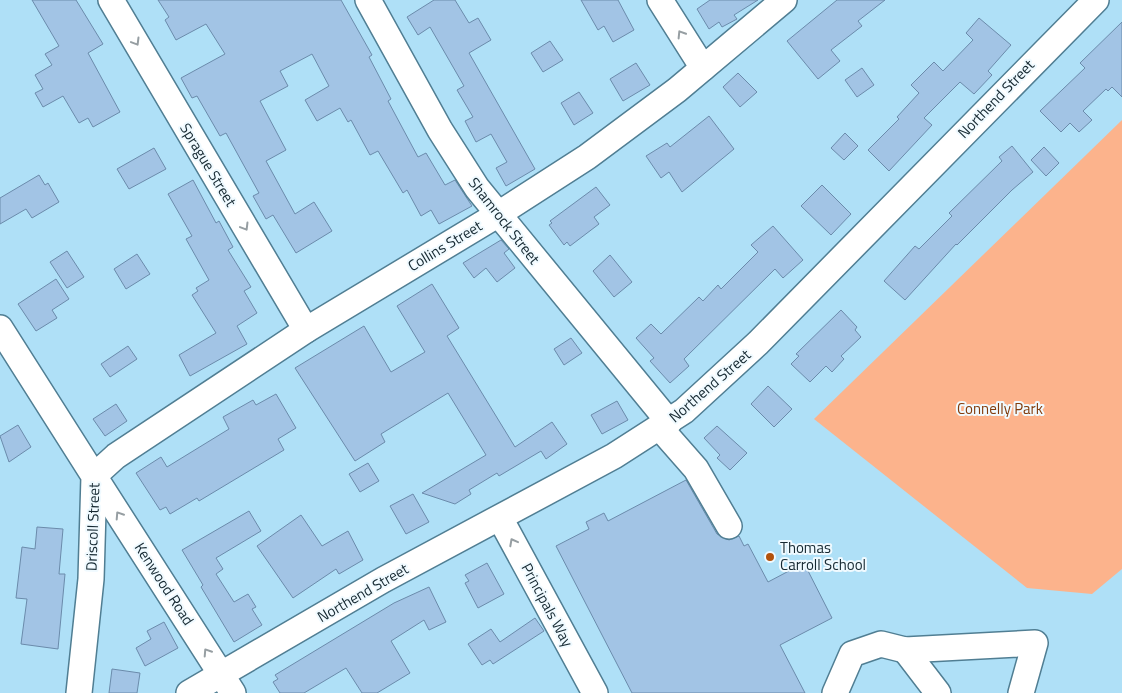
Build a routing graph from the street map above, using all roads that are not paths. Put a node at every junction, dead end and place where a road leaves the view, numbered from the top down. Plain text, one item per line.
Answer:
1 (111, 0) edge
2 (368, 0) edge
3 (660, 0) edge
4 (784, 0) edge
5 (1096, 0) edge
6 (703, 68) junction
7 (497, 215) junction
8 (0, 328) edge
9 (306, 330) junction
10 (665, 425) junction
11 (94, 476) junction
12 (500, 518) junction
13 (730, 526) dead end
14 (905, 650) junction
15 (228, 684) edge
16 (79, 693) edge
17 (189, 693) edge
18 (595, 693) edge
19 (835, 693) edge
20 (938, 693) edge
21 (1021, 693) edge

1 -> 9 street, Sprague Street
2 - 7 street, Shamrock Street
6 -> 3 street
4 - 6 street, Collins Street
5 - 10 street, Northend Street
6 - 7 street, Collins Street
7 - 9 street, Collins Street
7 - 10 street, Shamrock Street
8 - 11 street, Driscoll Street
9 - 11 street, Collins Street
10 - 12 street, Northend Street
10 - 13 street, Shamrock Street
15 -> 11 street, Kenwood Road
11 - 16 street, Driscoll Street
12 - 15 street, Northend Street
18 -> 12 street, Principals Way
14 - 19 street
14 - 20 street
14 - 21 street
15 - 17 street, Northend Street

